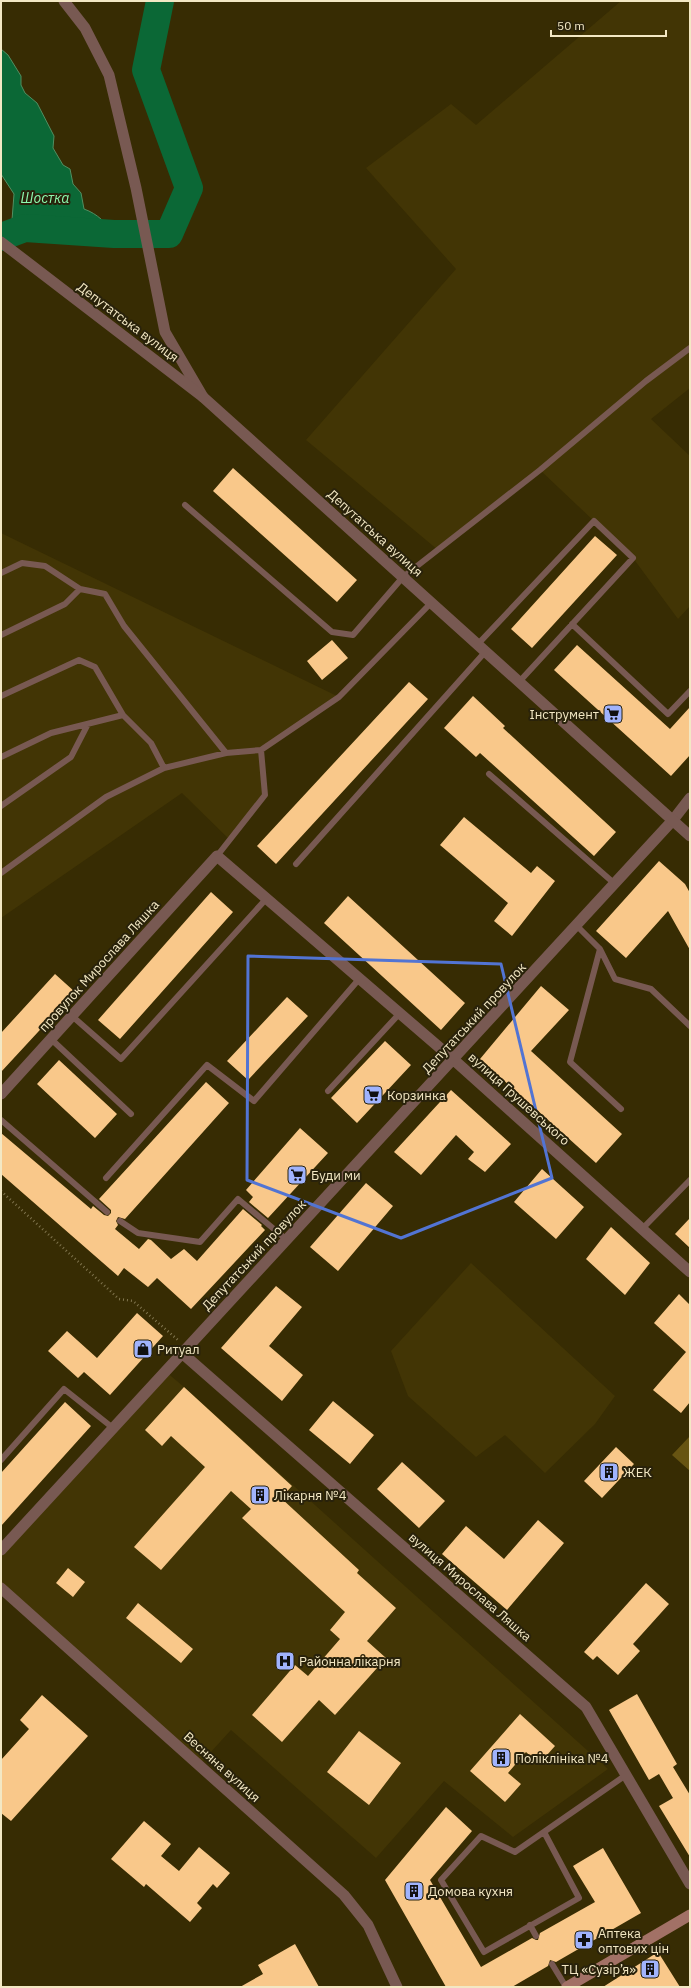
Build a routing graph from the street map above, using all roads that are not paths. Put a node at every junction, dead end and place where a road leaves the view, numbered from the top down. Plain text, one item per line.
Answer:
1 (64, 1) edge
2 (1, 242) edge
3 (690, 348) edge
4 (203, 396) junction
5 (185, 505) dead end
6 (1, 573) edge
7 (403, 577) junction
8 (80, 588) junction
9 (431, 602) junction
10 (572, 624) junction
11 (1, 635) edge
12 (482, 648) junction
13 (519, 682) junction
14 (690, 691) edge
15 (1, 696) edge
16 (123, 715) junction
17 (88, 724) junction
18 (261, 750) junction
19 (226, 753) junction
20 (1, 757) edge
21 (164, 768) junction
22 (489, 774) dead end
23 (690, 798) edge
24 (1, 806) edge
25 (673, 820) junction
26 (690, 836) edge
27 (217, 856) junction
28 (296, 864) dead end
29 (1, 873) edge
30 (615, 884) junction
31 (266, 898) junction
32 (577, 926) junction
33 (600, 949) junction
34 (360, 978) junction
35 (400, 1013) junction
36 (72, 1016) junction
37 (690, 1026) edge
38 (51, 1039) junction
39 (454, 1060) junction
40 (328, 1090) dead end
41 (1, 1094) edge
42 (621, 1109) dead end
43 (131, 1114) dead end
44 (1, 1120) edge
45 (106, 1178) dead end
46 (690, 1181) edge
47 (107, 1212) dead end
48 (120, 1222) dead end
49 (642, 1229) junction
50 (287, 1240) junction
51 (690, 1272) edge
52 (184, 1350) junction
53 (113, 1428) junction
54 (1, 1460) edge
55 (1, 1550) edge
56 (1, 1588) edge
57 (626, 1775) junction
58 (544, 1832) junction
59 (690, 1884) edge
60 (690, 1915) edge
61 (530, 1925) junction
62 (536, 1936) dead end
63 (552, 1964) dead end
64 (397, 1987) edge
65 (566, 1987) edge

1 - 4 street
2 - 4 street, Депутатська вулиця
3 - 7 lane
4 - 7 street, Депутатська вулиця
5 - 7 lane
6 - 8 lane
7 - 9 street, Депутатська вулиця
8 - 11 lane
8 - 19 lane
9 - 12 street, Депутатська вулиця
9 - 18 lane
10 - 12 lane
10 - 13 lane
10 - 14 lane
12 - 13 street, Депутатська вулиця
12 - 28 lane
13 - 25 street, Депутатська вулиця
15 - 16 lane
16 - 17 lane
16 - 21 lane
17 - 20 lane
17 - 24 lane
18 - 19 lane
18 - 27 lane
19 - 21 lane
21 - 29 lane
22 - 30 lane
23 - 25 street, Депутатський провулок
25 - 26 street, Депутатська вулиця
25 - 30 street, Депутатський провулок
27 - 31 street, вулиця Грушевського
27 - 36 street, провулок Мирослава Ляшка
30 - 32 street, Депутатський провулок
31 - 34 street, вулиця Грушевського
31 - 36 lane
32 - 33 lane
32 - 39 street, Депутатський провулок
33 - 37 lane
33 - 42 lane
34 - 35 street, вулиця Грушевського
34 - 45 lane
35 - 39 street, вулиця Грушевського
35 - 40 lane
36 - 38 street, провулок Мирослава Ляшка
38 - 41 street, провулок Мирослава Ляшка
38 - 43 lane
39 - 49 street, вулиця Грушевського
39 - 50 street, Депутатський провулок
44 - 47 lane
46 - 49 lane
48 - 50 lane
49 - 51 street, вулиця Грушевського
50 - 52 street, Депутатський провулок
52 - 53 street, Депутатський провулок
52 - 57 street, вулиця Мирослава Ляшка
53 - 54 lane
53 - 55 street, Депутатський провулок
56 - 64 street, Весняна вулиця
57 - 58 lane
57 - 59 street, вулиця Мирослава Ляшка
58 - 61 lane
58 - 61 lane
60 - 65 main road
61 - 62 lane
63 - 65 lane

